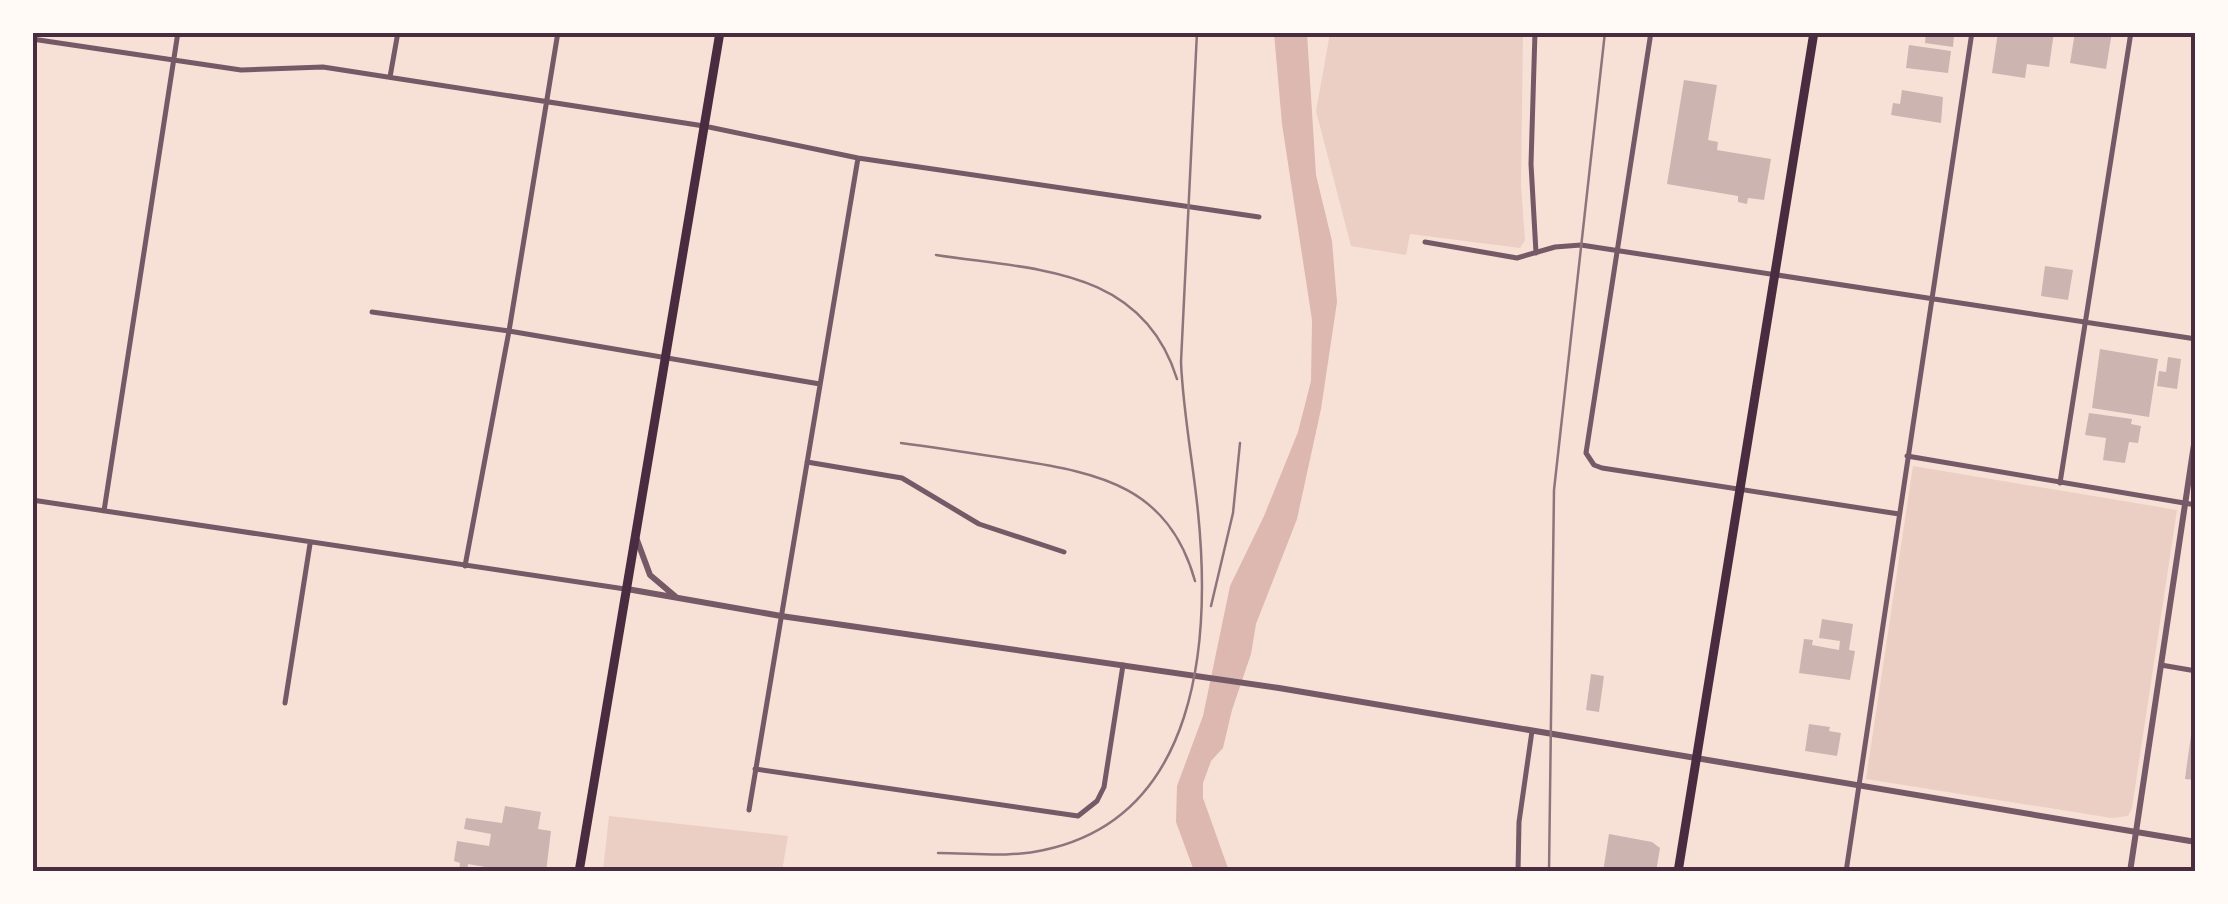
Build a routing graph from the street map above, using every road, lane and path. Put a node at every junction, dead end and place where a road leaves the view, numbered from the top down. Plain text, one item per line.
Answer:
1 (178, 32) edge
2 (398, 32) edge
3 (558, 32) edge
4 (720, 32) edge
5 (1534, 32) edge
6 (1651, 32) edge
7 (1814, 32) edge
8 (1972, 32) edge
9 (2131, 32) edge
10 (32, 40) edge
11 (174, 61) junction
12 (390, 78) junction
13 (548, 103) junction
14 (704, 126) junction
15 (858, 158) junction
16 (1259, 217) dead end
17 (1425, 242) dead end
18 (1616, 251) junction
19 (1536, 253) junction
20 (1774, 274) junction
21 (1934, 298) junction
22 (372, 312) dead end
23 (2085, 322) junction
24 (508, 332) junction
25 (2196, 339) edge
26 (665, 358) junction
27 (820, 384) junction
28 (2196, 431) edge
29 (1907, 456) junction
30 (807, 462) junction
31 (2060, 483) junction
32 (1738, 488) junction
33 (32, 500) edge
34 (2184, 503) junction
35 (2196, 505) edge
36 (104, 511) junction
37 (1899, 514) junction
38 (635, 533) junction
39 (310, 544) junction
40 (1064, 552) dead end
41 (465, 566) junction
42 (625, 589) junction
43 (677, 598) junction
44 (781, 616) junction
45 (1123, 665) junction
46 (2161, 665) junction
47 (2196, 671) edge
48 (285, 703) dead end
49 (1532, 731) junction
50 (1696, 757) junction
51 (756, 770) junction
52 (1859, 786) junction
53 (749, 810) dead end
54 (2136, 832) junction
55 (2196, 842) edge
56 (579, 872) edge
57 (1518, 872) edge
58 (1678, 872) edge
59 (1846, 872) edge
60 (2130, 872) edge

1 - 11 street
2 - 12 street
3 - 13 street
4 - 14 main road
5 - 19 street
6 - 18 street
7 - 20 main road
8 - 21 street
9 - 23 street
10 - 11 street
11 - 12 street
11 - 36 street
12 - 13 street
13 - 14 street
13 - 24 street
14 - 15 street
14 - 26 main road
15 - 16 street
15 - 27 street
17 - 19 street
18 - 19 street
18 - 20 street
18 - 32 street
20 - 21 street
20 - 32 main road
21 - 23 street
21 - 29 street
22 - 24 street
23 - 25 street
23 - 31 street
24 - 26 street
24 - 41 street
26 - 27 street
26 - 38 main road
27 - 30 street
28 - 34 street
29 - 31 street
29 - 37 street
30 - 40 street
30 - 44 street
31 - 34 street
32 - 37 street
32 - 50 main road
33 - 36 street
34 - 35 street
34 - 46 street
36 - 39 street
37 - 52 street
38 - 42 main road
38 - 43 street
39 - 41 street
39 - 48 street
41 - 42 street
42 - 43 street
42 - 56 main road
43 - 44 street
44 - 45 street
44 - 51 street
45 - 49 street
45 - 51 street
46 - 47 street
46 - 54 street
49 - 50 street
49 - 57 street
50 - 52 street
50 - 58 main road
51 - 53 street
52 - 54 street
52 - 59 street
54 - 55 street
54 - 60 street

